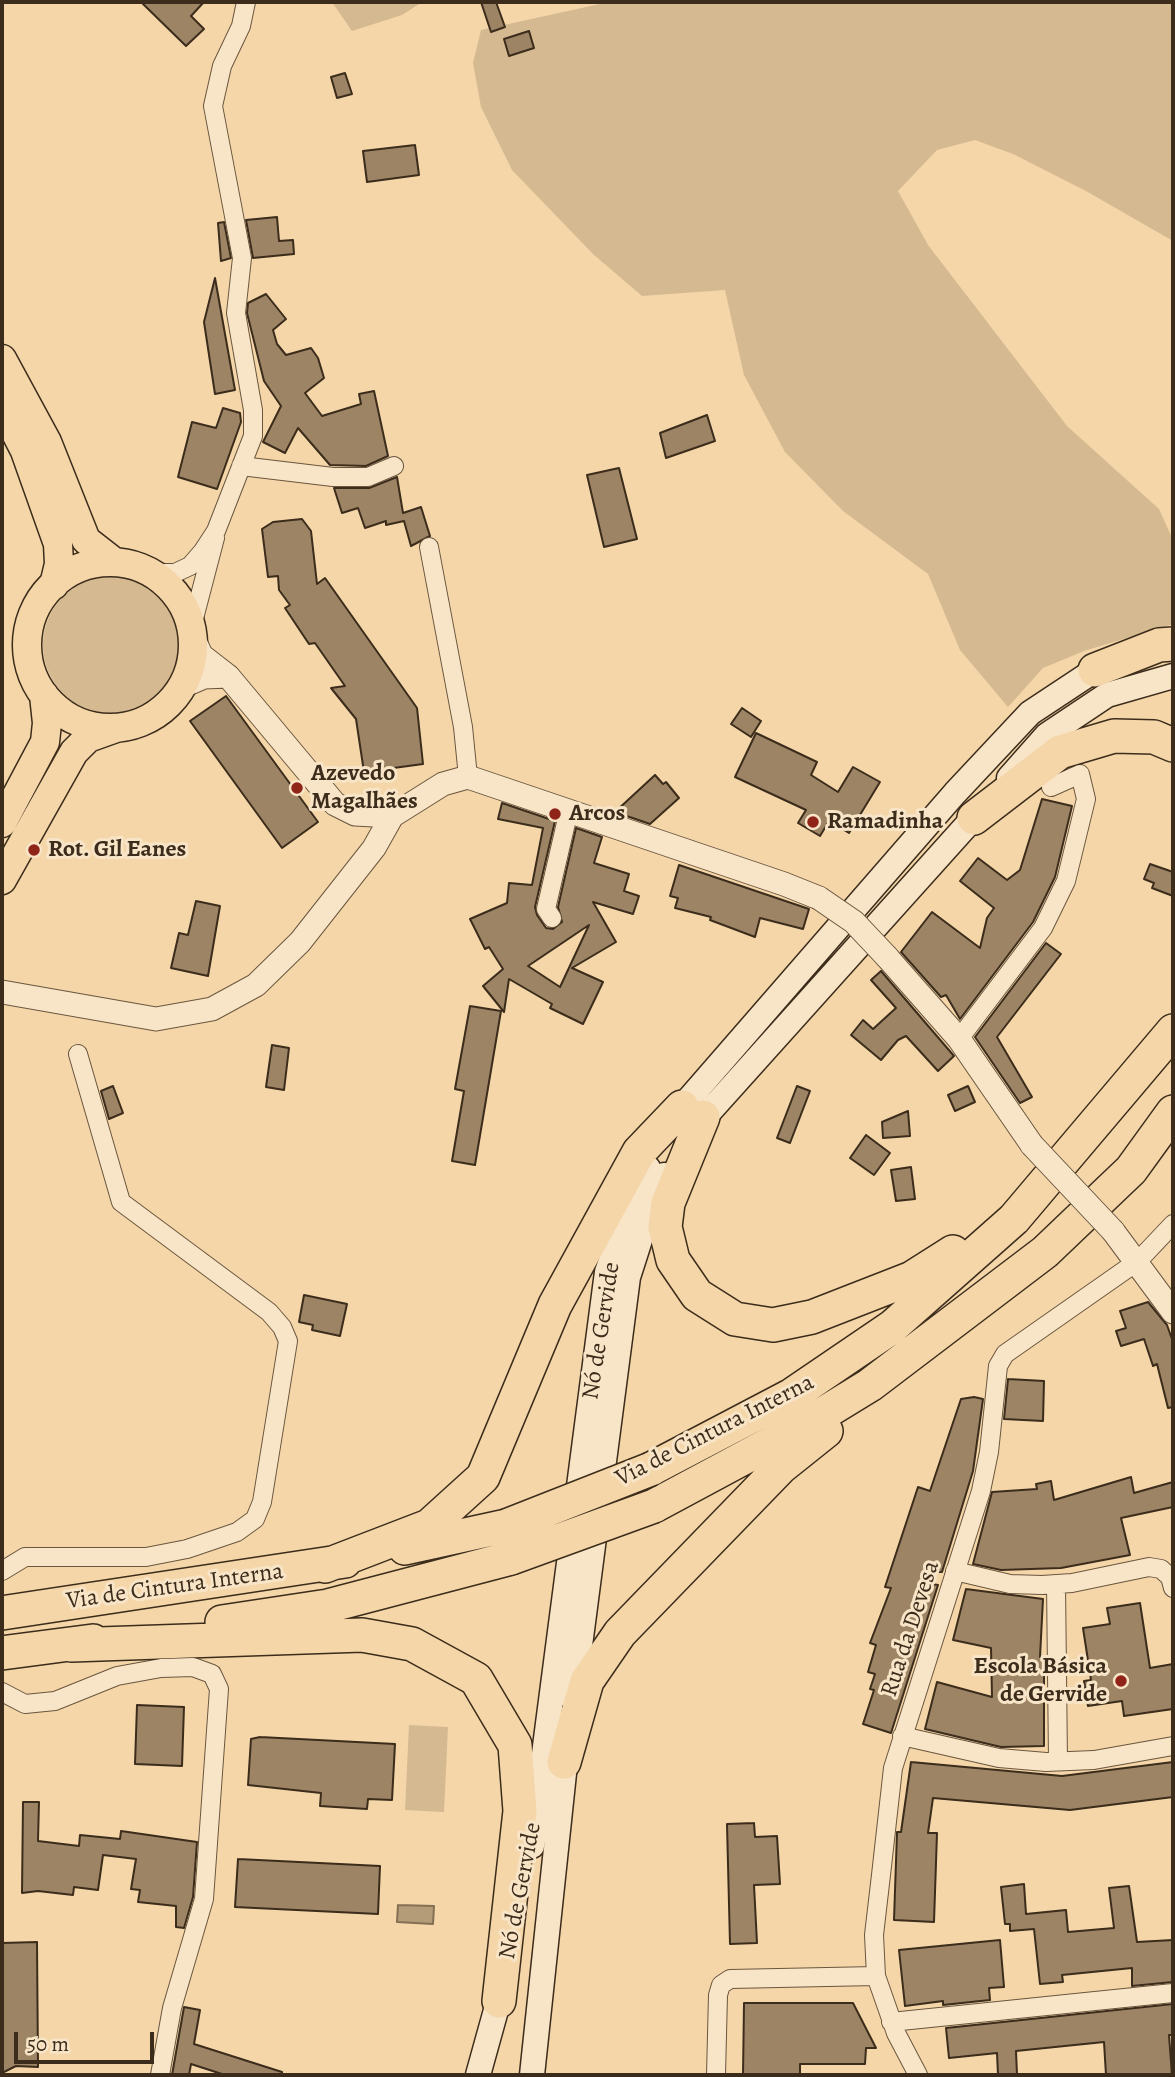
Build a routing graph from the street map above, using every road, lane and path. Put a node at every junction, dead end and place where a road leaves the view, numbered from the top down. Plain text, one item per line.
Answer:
1 (246, 2) edge
2 (2, 359) edge
3 (2, 406) edge
4 (241, 466) junction
5 (394, 466) dead end
6 (216, 531) junction
7 (429, 547) dead end
8 (113, 561) junction
9 (152, 573) junction
10 (54, 585) junction
11 (192, 631) junction
12 (1173, 644) edge
13 (1173, 655) edge
14 (1094, 670) junction
15 (228, 676) junction
16 (1173, 676) edge
17 (183, 686) junction
18 (44, 695) junction
19 (116, 728) junction
20 (1173, 745) edge
21 (468, 777) junction
22 (1051, 787) dead end
23 (569, 810) junction
24 (391, 816) junction
25 (974, 818) junction
26 (2, 823) edge
27 (2, 880) edge
28 (552, 918) dead end
29 (2, 992) edge
30 (1173, 1031) edge
31 (959, 1039) junction
32 (78, 1054) dead end
33 (693, 1112) junction
34 (1173, 1112) edge
35 (1173, 1131) edge
36 (1131, 1170) junction
37 (1014, 1220) junction
38 (1173, 1224) edge
39 (1138, 1261) junction
40 (1171, 1304) edge
41 (870, 1385) junction
42 (509, 1542) junction
43 (325, 1566) junction
44 (2, 1571) edge
45 (955, 1571) junction
46 (1056, 1584) junction
47 (1173, 1588) edge
48 (2, 1613) edge
49 (71, 1645) junction
50 (17, 1651) edge
51 (2, 1692) edge
52 (902, 1736) junction
53 (1173, 1746) edge
54 (1058, 1761) junction
55 (564, 1762) junction
56 (876, 1976) junction
57 (1173, 1993) edge
58 (499, 2001) junction
59 (891, 2021) junction
60 (160, 2075) edge
61 (478, 2075) edge
62 (532, 2075) edge
63 (716, 2075) edge
64 (918, 2075) edge

1 - 4 street
2 - 8 main road
3 - 10 main road
4 - 5 street
4 - 6 street
6 - 9 street
6 - 11 street
7 - 21 street
8 - 9 main road
8 - 10 main road
9 - 11 main road
10 - 18 main road
11 - 15 street
11 - 17 main road
12 - 14 highway
13 - 14 main road, Nó de Gervide
14 - 33 main road, Nó de Gervide
15 - 17 street
15 - 24 street
16 - 25 main road, Nó de Gervide
17 - 19 main road
18 - 19 main road
18 - 26 main road
19 - 27 main road
20 - 25 highway
21 - 23 street
21 - 24 street
22 - 31 street
23 - 28 street
23 - 31 street, bridge
24 - 29 street
25 - 33 main road, Nó de Gervide
30 - 37 highway, Via de Cintura Interna
31 - 39 street, bridge
32 - 44 street
33 - 37 highway
33 - 43 highway
33 - 55 main road, Nó de Gervide
33 - 58 main road, Nó de Gervide
34 - 36 highway, Via de Cintura Interna
35 - 36 highway
36 - 41 highway, Via de Cintura Interna
37 - 42 highway, Via de Cintura Interna, bridge
38 - 39 street, Rua da Devesa
39 - 40 street
39 - 45 street, Rua da Devesa
41 - 42 highway, Via de Cintura Interna, bridge
41 - 55 highway
42 - 43 highway, Via de Cintura Interna
42 - 49 highway, Via de Cintura Interna
43 - 48 highway, Via de Cintura Interna
45 - 46 street
45 - 52 street, Rua da Devesa
46 - 47 street
46 - 54 street
49 - 50 highway, Via de Cintura Interna
49 - 58 highway
51 - 60 street
52 - 54 street
52 - 56 street, Rua da Devesa
53 - 54 street
55 - 62 main road, Nó de Gervide
56 - 59 street, Rua da Devesa
56 - 63 street
57 - 59 street
58 - 61 main road, Nó de Gervide
59 - 64 street, Rua da Devesa

